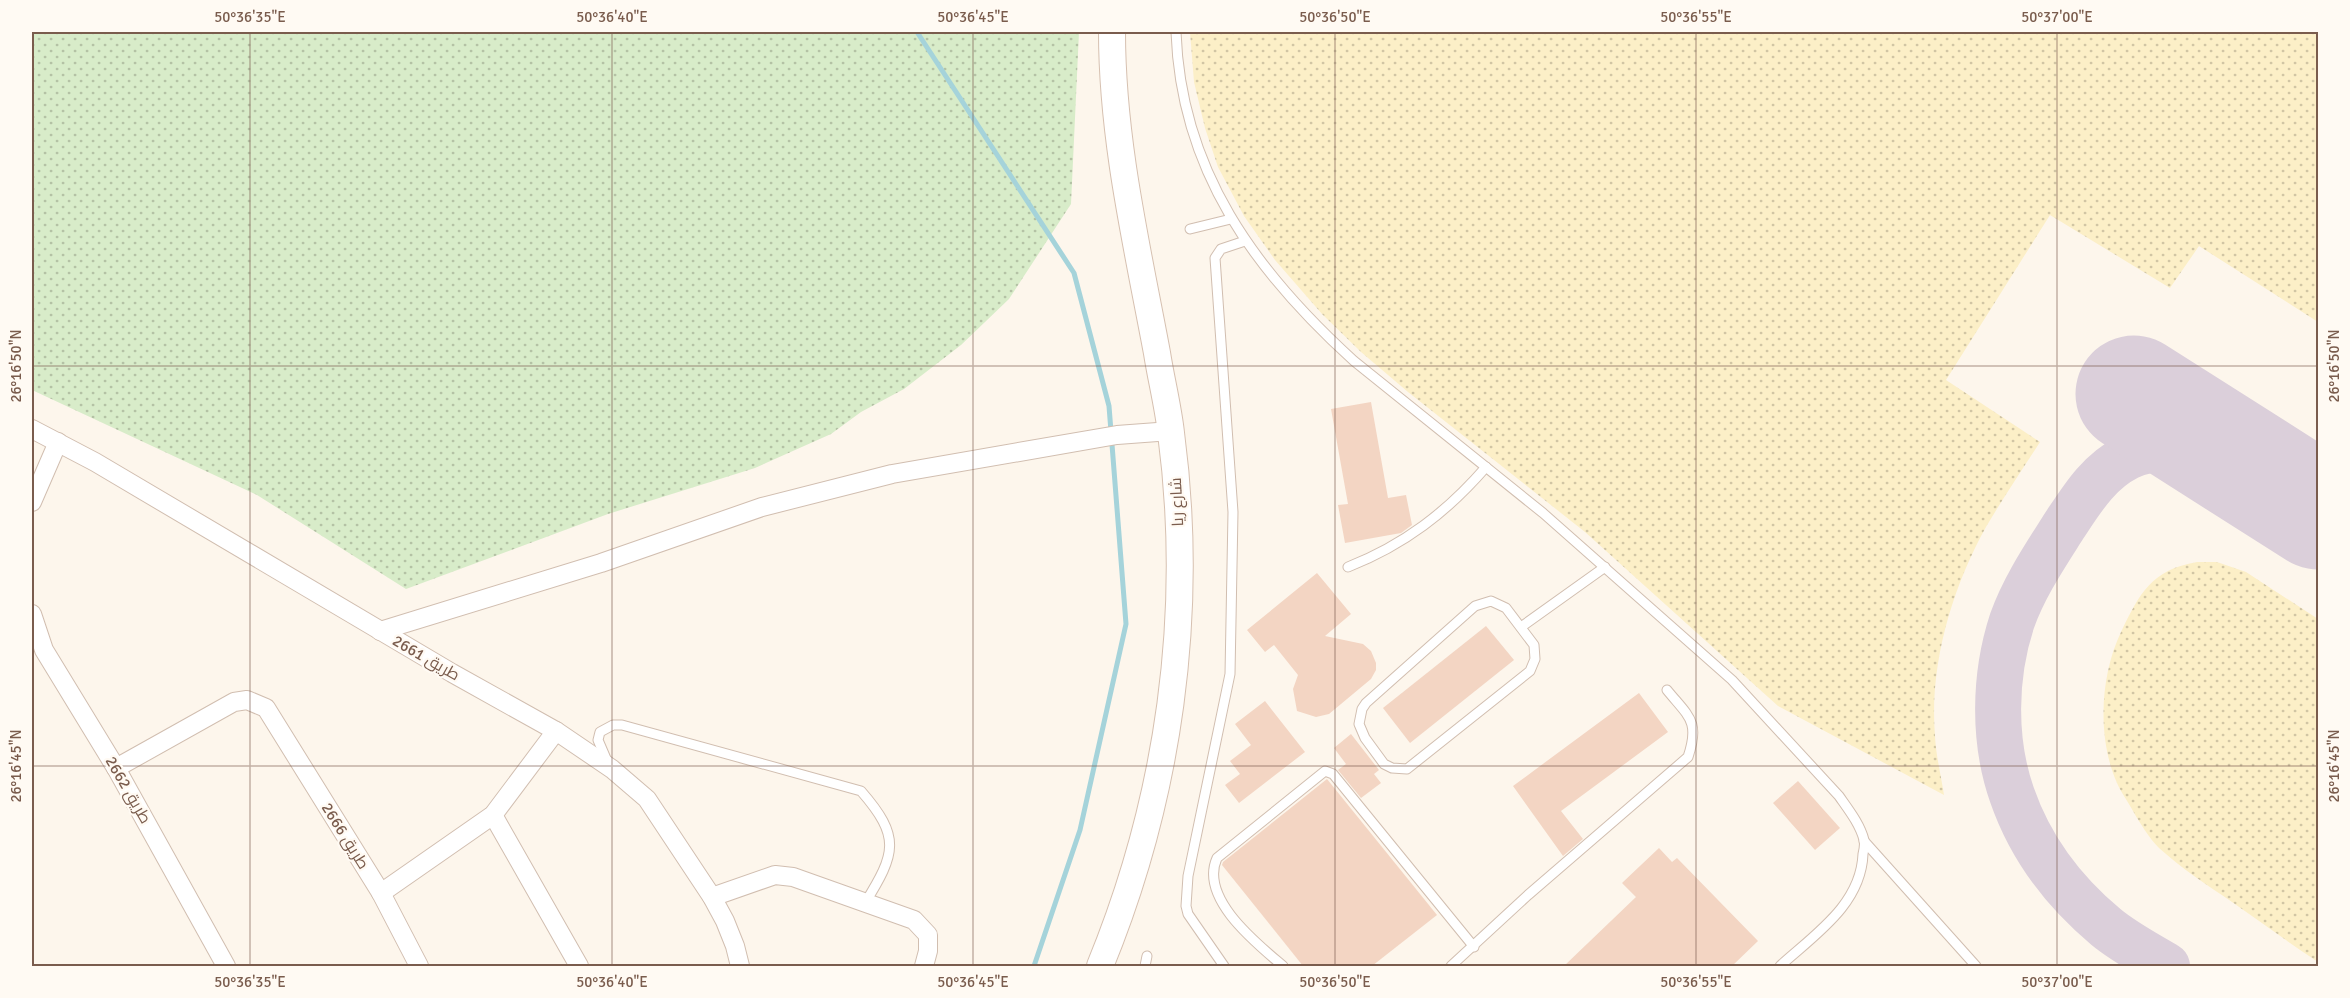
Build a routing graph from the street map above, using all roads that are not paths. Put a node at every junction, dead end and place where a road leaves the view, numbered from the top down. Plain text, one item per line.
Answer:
1 (1112, 32) edge
2 (1176, 32) edge
3 (1231, 219) junction
4 (1190, 229) dead end
5 (1245, 241) junction
6 (32, 429) edge
7 (1171, 431) junction
8 (58, 442) junction
9 (1486, 467) junction
10 (32, 501) edge
11 (1348, 567) dead end
12 (1605, 567) junction
13 (32, 614) edge
14 (1521, 627) junction
15 (381, 631) junction
16 (38, 651) edge
17 (1667, 690) dead end
18 (556, 731) junction
19 (116, 768) junction
20 (612, 769) junction
21 (493, 815) junction
22 (1864, 842) junction
23 (381, 893) junction
24 (712, 897) junction
25 (865, 903) junction
26 (1474, 947) junction
27 (1147, 956) dead end
28 (226, 966) edge
29 (419, 966) edge
30 (579, 966) edge
31 (740, 966) edge
32 (924, 966) edge
33 (1100, 966) edge
34 (1145, 966) edge
35 (1224, 966) edge
36 (1282, 966) edge
37 (1451, 966) edge
38 (1780, 966) edge
39 (1976, 966) edge

1 - 7 main road, شارع ريا
2 - 3 lane
3 - 4 lane
3 - 5 lane
5 - 9 lane
5 - 35 lane
6 - 8 street, طريق 2661
7 - 15 street
7 - 33 main road, شارع ريا
8 - 10 street
8 - 15 street, طريق 2661
9 - 11 lane
9 - 12 lane
12 - 14 lane
12 - 22 lane
13 - 16 street, طريق 2662
14 - 14 lane
15 - 18 street, طريق 2661
16 - 19 street, طريق 2662
17 - 26 lane
18 - 20 street, طريق 2661
18 - 21 street
19 - 23 street, طريق 2666
19 - 28 street, طريق 2662
20 - 24 street, طريق 2661
20 - 25 lane
21 - 23 street
21 - 30 street
22 - 38 lane
22 - 39 lane
23 - 29 street, طريق 2666
24 - 25 street
24 - 31 street, طريق 2661
25 - 32 street
26 - 36 lane
26 - 37 lane
27 - 34 lane

